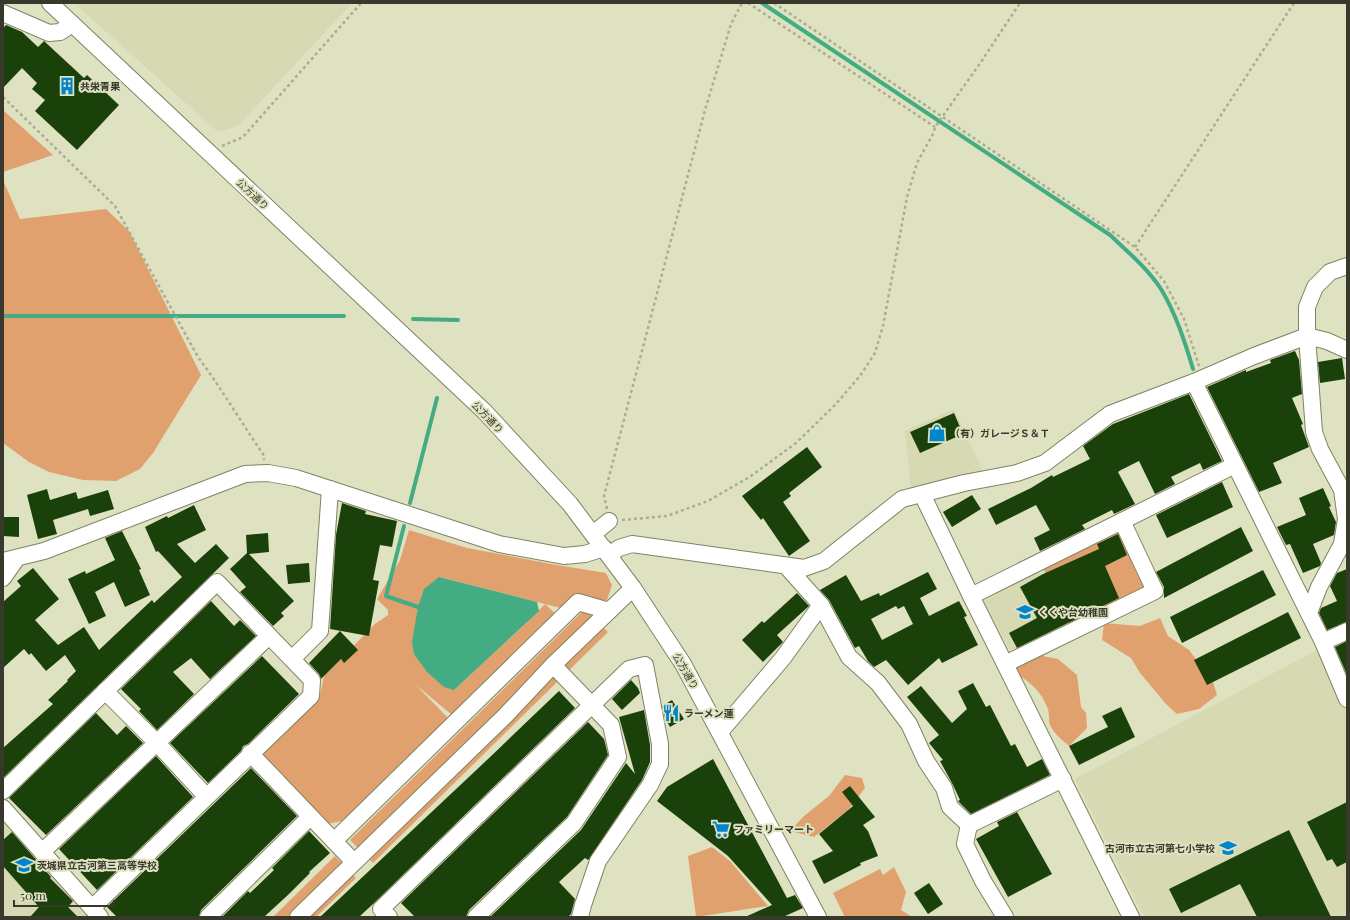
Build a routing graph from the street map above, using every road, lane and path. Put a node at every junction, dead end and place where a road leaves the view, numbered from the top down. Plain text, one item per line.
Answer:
1 (50, 3) edge
2 (361, 3) edge
3 (742, 3) edge
4 (748, 3) edge
5 (774, 3) edge
6 (1020, 3) edge
7 (1294, 3) edge
8 (3, 13) edge
9 (72, 24) junction
10 (3, 97) edge
11 (942, 116) junction
12 (934, 127) junction
13 (208, 152) junction
14 (1134, 247) junction
15 (1347, 266) edge
16 (1307, 336) junction
17 (1347, 350) edge
18 (1199, 380) junction
19 (1235, 465) junction
20 (268, 473) junction
21 (330, 489) junction
22 (922, 494) junction
23 (610, 521) junction
24 (1122, 521) junction
25 (593, 534) junction
26 (607, 552) junction
27 (10, 559) edge
28 (786, 566) junction
29 (3, 578) edge
30 (634, 588) junction
31 (971, 596) junction
32 (820, 605) junction
33 (609, 611) junction
34 (1309, 613) junction
35 (1347, 631) edge
36 (269, 636) junction
37 (1322, 642) junction
38 (292, 659) junction
39 (1005, 664) junction
40 (553, 665) junction
41 (105, 691) junction
42 (1347, 699) edge
43 (591, 705) junction
44 (720, 732) junction
45 (157, 743) junction
46 (250, 753) junction
47 (1063, 779) junction
48 (3, 791) edge
49 (206, 796) junction
50 (3, 808) edge
51 (310, 817) junction
52 (969, 825) junction
53 (334, 841) junction
54 (42, 852) junction
55 (354, 862) junction
56 (96, 913) edge
57 (208, 917) edge
58 (298, 917) edge
59 (389, 917) edge
60 (476, 917) edge
61 (580, 917) edge
62 (818, 917) edge
63 (1005, 917) edge
64 (1131, 917) edge

1 - 9 street, 公方通り
2 - 13 path
3 - 23 path
4 - 12 path
5 - 11 path
6 - 11 path
7 - 14 path
8 - 9 street
9 - 13 street, 公方通り
10 - 20 path
11 - 12 path
11 - 14 path
12 - 23 path
13 - 25 street, 公方通り
14 - 18 path
15 - 16 street
16 - 17 street
16 - 18 street
16 - 34 street
18 - 19 street
18 - 22 street
19 - 24 street
19 - 34 street
20 - 21 street
20 - 27 street
21 - 26 street
21 - 38 street
22 - 28 street
22 - 31 street
23 - 25 street
24 - 31 street
24 - 39 street
25 - 26 street, 公方通り
26 - 28 street
26 - 30 street, 公方通り
27 - 29 street
28 - 32 street
30 - 33 street
30 - 44 street, 公方通り
31 - 39 street
32 - 44 street
32 - 52 street
33 - 40 street
33 - 53 street
34 - 37 street
35 - 37 street
36 - 38 street
36 - 41 street
36 - 45 street
37 - 42 street
38 - 46 street
39 - 47 street
40 - 43 street
40 - 55 street
41 - 45 street
41 - 48 street
43 - 59 street
43 - 60 street
43 - 61 street
44 - 62 street, 公方通り
45 - 49 street
45 - 54 street
46 - 49 street
46 - 51 street
47 - 52 street
47 - 64 street
49 - 56 street
50 - 54 street
51 - 53 street
51 - 57 street
52 - 63 street
53 - 55 street
54 - 56 street
55 - 58 street

